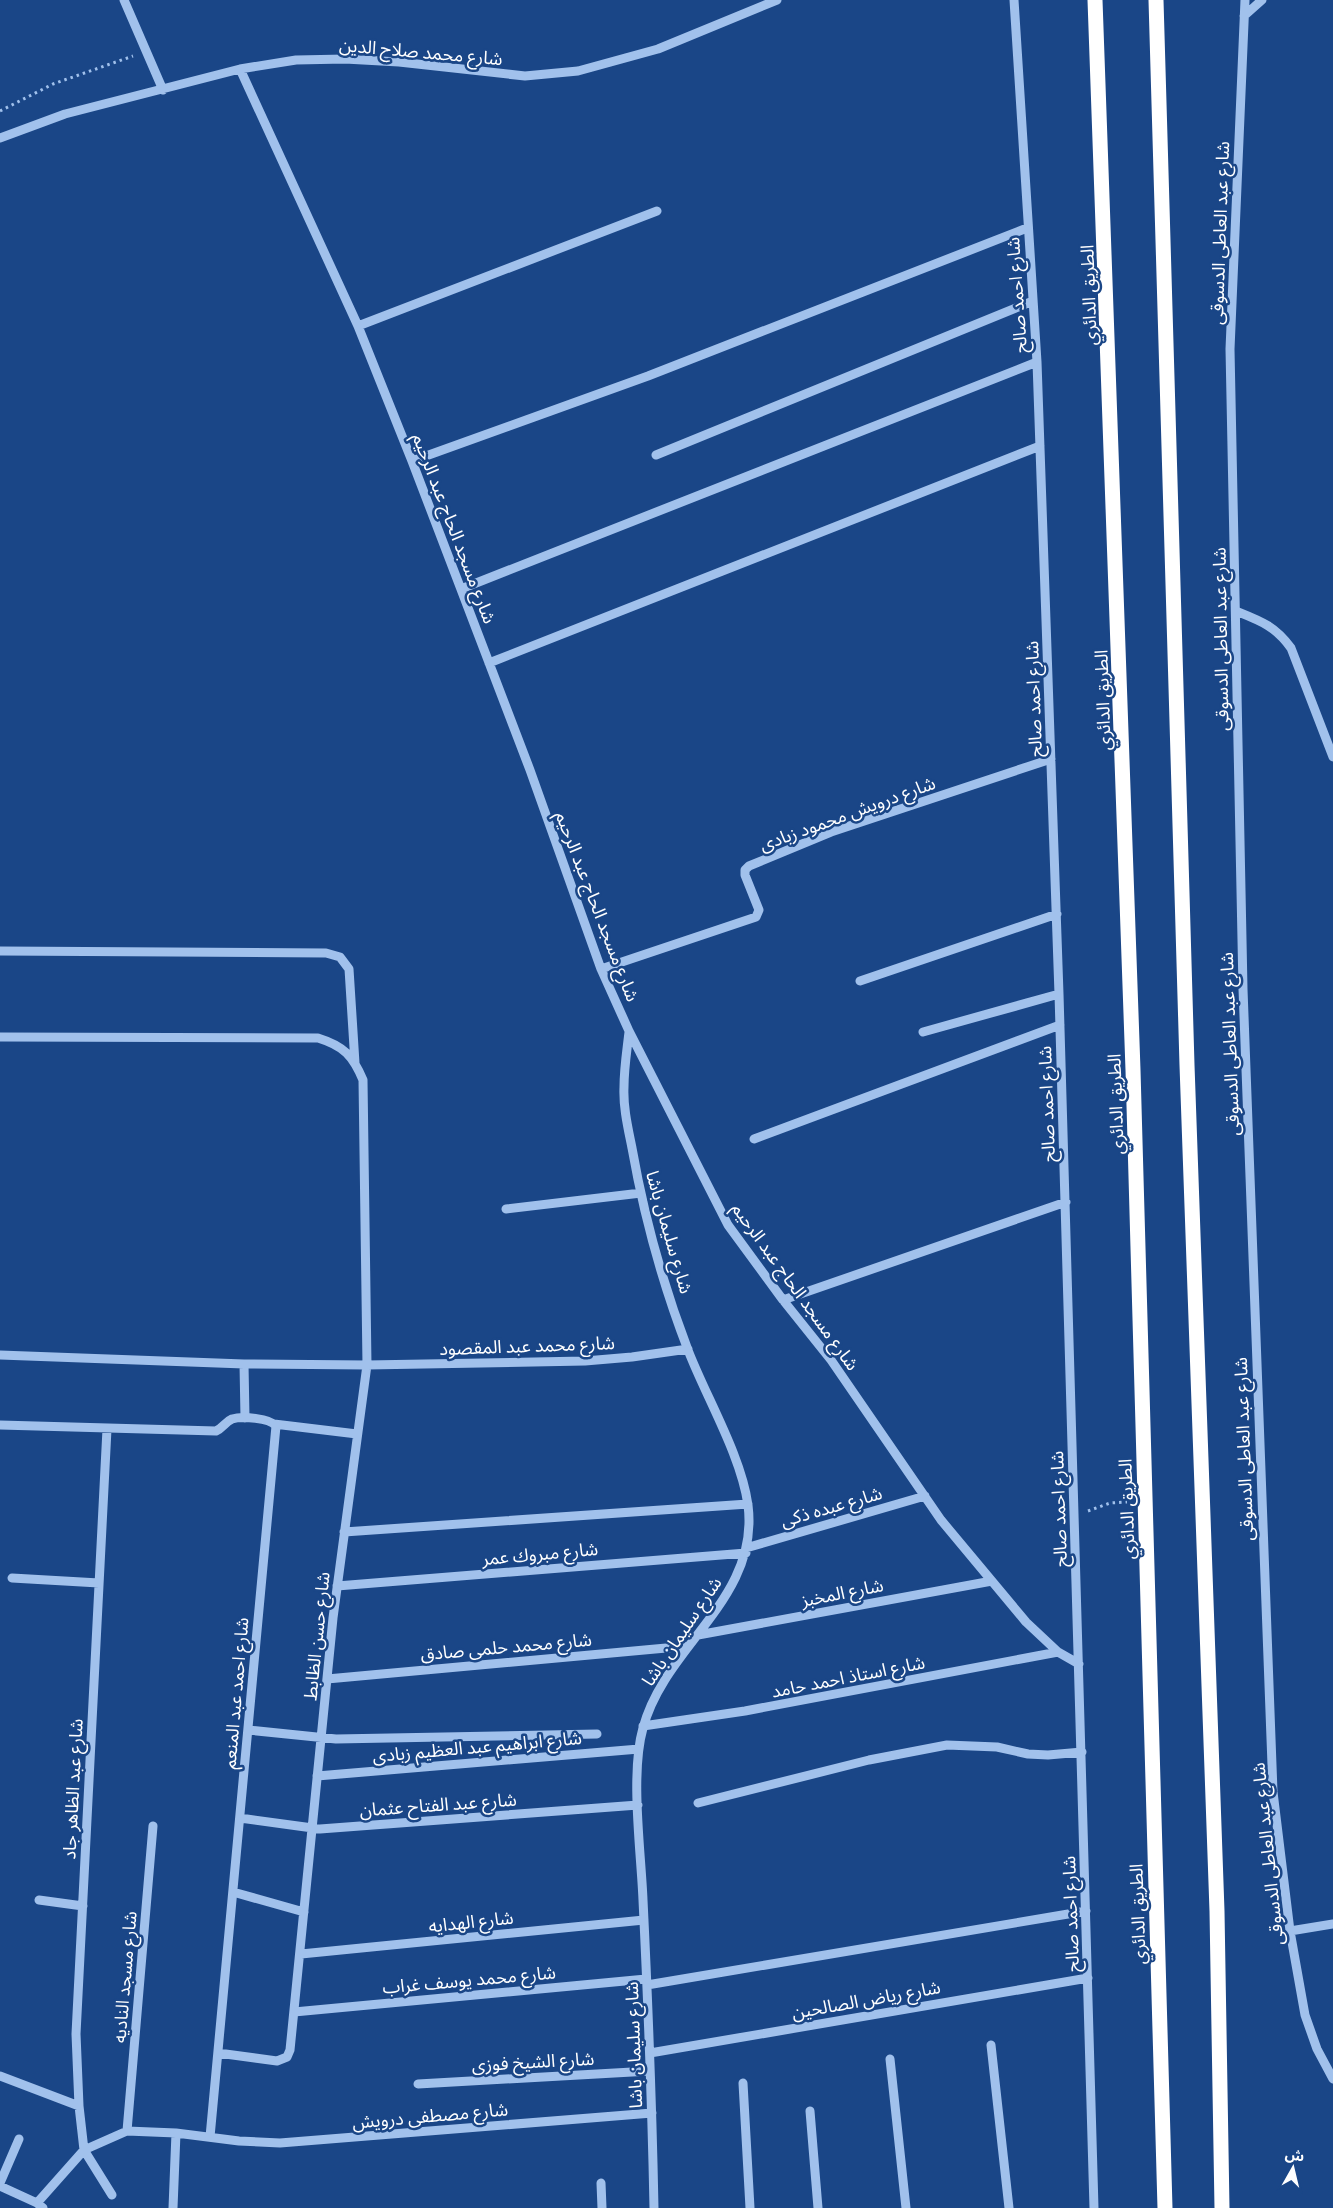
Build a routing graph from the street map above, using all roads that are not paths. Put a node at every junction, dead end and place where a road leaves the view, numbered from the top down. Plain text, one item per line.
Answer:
1 (124, 0) edge
2 (778, 0) edge
3 (1014, 0) edge
4 (1095, 0) edge
5 (1156, 0) edge
6 (1244, 0) edge
7 (1262, 0) edge
8 (1244, 16) junction
9 (240, 69) junction
10 (163, 90) junction
11 (0, 138) edge
12 (657, 211) dead end
13 (1027, 228) junction
14 (1033, 301) junction
15 (358, 326) junction
16 (1037, 362) junction
17 (1040, 446) junction
18 (656, 455) dead end
19 (412, 461) junction
20 (461, 589) junction
21 (1236, 611) junction
22 (489, 663) junction
23 (1333, 757) edge
24 (1051, 759) junction
25 (1056, 914) junction
26 (0, 951) edge
27 (601, 969) junction
28 (860, 981) dead end
29 (1059, 994) junction
30 (1060, 1025) junction
31 (629, 1031) junction
32 (924, 1032) dead end
33 (0, 1037) edge
34 (355, 1063) junction
35 (754, 1139) dead end
36 (641, 1193) junction
37 (1066, 1202) junction
38 (506, 1209) dead end
39 (783, 1300) junction
40 (688, 1349) junction
41 (0, 1355) edge
42 (244, 1364) junction
43 (367, 1365) junction
44 (245, 1418) junction
45 (274, 1424) junction
46 (0, 1425) edge
47 (107, 1429) junction
48 (357, 1434) junction
49 (925, 1496) junction
50 (748, 1504) junction
51 (344, 1532) junction
52 (746, 1550) junction
53 (12, 1578) dead end
54 (992, 1580) junction
55 (99, 1583) junction
56 (337, 1586) junction
57 (698, 1635) junction
58 (688, 1646) junction
59 (1058, 1652) junction
60 (1079, 1664) junction
61 (327, 1679) junction
62 (643, 1726) junction
63 (248, 1730) junction
64 (597, 1734) dead end
65 (321, 1736) junction
66 (639, 1749) junction
67 (1082, 1752) junction
68 (317, 1776) junction
69 (698, 1803) dead end
70 (638, 1805) junction
71 (240, 1818) junction
72 (153, 1826) dead end
73 (312, 1828) junction
74 (233, 1892) junction
75 (39, 1900) dead end
76 (83, 1906) junction
77 (1086, 1911) junction
78 (304, 1912) junction
79 (644, 1920) junction
80 (1333, 1924) edge
81 (1290, 1931) junction
82 (301, 1954) junction
83 (1088, 1978) junction
84 (647, 1982) junction
85 (294, 2012) junction
86 (990, 2045) dead end
87 (218, 2053) junction
88 (650, 2053) junction
89 (890, 2058) dead end
90 (650, 2071) junction
91 (0, 2076) edge
92 (1333, 2079) edge
93 (743, 2083) dead end
94 (418, 2084) dead end
95 (79, 2106) junction
96 (810, 2111) dead end
97 (652, 2113) junction
98 (127, 2131) junction
99 (176, 2133) junction
100 (210, 2137) junction
101 (19, 2139) dead end
102 (84, 2150) junction
103 (601, 2183) dead end
104 (0, 2184) edge
105 (112, 2195) dead end
106 (40, 2205) edge
107 (173, 2208) edge
108 (602, 2208) edge
109 (654, 2208) edge
110 (750, 2208) edge
111 (818, 2208) edge
112 (906, 2208) edge
113 (1009, 2208) edge
114 (1094, 2208) edge
115 (1165, 2208) edge
116 (1222, 2208) edge

1 - 10 street
2 - 9 street, شارع محمد صلاح الدين
3 - 13 street, شارع احمد صالح
4 - 115 highway, الطريق الدائري
5 - 116 highway
6 - 8 street, شارع عبد العاطى الدسوقى
7 - 8 street
8 - 21 street, شارع عبد العاطى الدسوقى
9 - 10 street, شارع محمد صلاح الدين
9 - 15 street, شارع مسجد الحاج عبد الرحيم
10 - 11 street, شارع محمد صلاح الدين
12 - 15 street
13 - 14 street, شارع احمد صالح
13 - 19 street
14 - 16 street, شارع احمد صالح
14 - 18 street
15 - 19 street, شارع مسجد الحاج عبد الرحيم
16 - 17 street, شارع احمد صالح
16 - 20 street
17 - 22 street
17 - 24 street, شارع احمد صالح
19 - 20 street, شارع مسجد الحاج عبد الرحيم
20 - 22 street, شارع مسجد الحاج عبد الرحيم
21 - 23 street
21 - 81 street, شارع عبد العاطى الدسوقى
22 - 27 street, شارع مسجد الحاج عبد الرحيم
24 - 25 street, شارع احمد صالح
24 - 27 street, شارع درويش محمود زبادى
25 - 28 street
25 - 29 street, شارع احمد صالح
26 - 34 street
27 - 31 street, شارع مسجد الحاج عبد الرحيم
29 - 30 street, شارع احمد صالح
29 - 32 street
30 - 35 street
30 - 37 street, شارع احمد صالح
31 - 36 street, شارع سليمان باشا
31 - 39 street, شارع مسجد الحاج عبد الرحيم
33 - 34 street
34 - 43 street, شارع حسن الظابط
36 - 38 street
36 - 40 street, شارع سليمان باشا
37 - 39 street
37 - 60 street, شارع احمد صالح
39 - 49 street, شارع مسجد الحاج عبد الرحيم
40 - 43 street, شارع محمد عبد المقصود
40 - 50 street, شارع سليمان باشا
41 - 42 street, شارع محمد عبد المقصود
42 - 43 street, شارع محمد عبد المقصود
42 - 44 street
43 - 48 street, شارع حسن الظابط
44 - 45 street
44 - 47 street
45 - 48 street
45 - 63 street, شارع احمد عبد المنعم
46 - 47 street
47 - 55 street, شارع عبد الظاهر جاد
48 - 51 street, شارع حسن الظابط
49 - 52 street, شارع عبده ذكى
49 - 54 street, شارع مسجد الحاج عبد الرحيم
50 - 51 street
50 - 52 street, شارع سليمان باشا
51 - 56 street, شارع حسن الظابط
52 - 56 street, شارع مبروك عمر
52 - 57 street, شارع سليمان باشا
53 - 55 street
54 - 57 street, شارع المخبز
54 - 59 street, شارع مسجد الحاج عبد الرحيم
55 - 76 street, شارع عبد الظاهر جاد
56 - 61 street, شارع حسن الظابط
57 - 58 street, شارع سليمان باشا
58 - 61 street, شارع محمد حلمى صادق
58 - 62 street, شارع سليمان باشا
59 - 60 street, شارع مسجد الحاج عبد الرحيم
59 - 62 street, شارع استاذ احمد حامد
60 - 67 street, شارع احمد صالح
61 - 65 street, شارع حسن الظابط
62 - 66 street, شارع سليمان باشا
63 - 65 street
63 - 71 street, شارع احمد عبد المنعم
64 - 65 street
65 - 68 street, شارع حسن الظابط
66 - 68 street, شارع ابراهيم عبد العظيم زبادى
66 - 70 street, شارع سليمان باشا
67 - 69 street
67 - 77 street, شارع احمد صالح
68 - 73 street, شارع حسن الظابط
70 - 73 street, شارع عبد الفتاح عثمان
70 - 79 street, شارع سليمان باشا
71 - 73 street, شارع عبد الفتاح عثمان
71 - 74 street, شارع احمد عبد المنعم
72 - 98 street, شارع مسجد الناديه
73 - 78 street, شارع حسن الظابط
74 - 78 street
74 - 87 street, شارع احمد عبد المنعم
75 - 76 street
76 - 95 street, شارع عبد الظاهر جاد
77 - 83 street, شارع احمد صالح
77 - 84 street, شارع محمد يوسف غراب
78 - 82 street, شارع حسن الظابط
79 - 82 street, شارع الهدايه
79 - 84 street, شارع سليمان باشا
80 - 81 street
81 - 92 street, شارع عبد العاطى الدسوقى
82 - 85 street, شارع حسن الظابط
83 - 88 street, شارع رياض الصالحين
83 - 114 street, شارع احمد صالح
84 - 85 street, شارع محمد يوسف غراب
84 - 88 street, شارع سليمان باشا
85 - 87 street, شارع حسن الظابط
86 - 113 street
87 - 100 street, شارع احمد عبد المنعم
88 - 90 street, شارع سليمان باشا
89 - 112 street
90 - 94 street, شارع الشيخ فوزى
90 - 97 street, شارع سليمان باشا
91 - 95 street
93 - 110 street
95 - 102 street, شارع عبد الظاهر جاد
96 - 111 street
97 - 100 street, شارع مصطفى درويش
97 - 109 street, شارع سليمان باشا
98 - 99 street, شارع مصطفى درويش
98 - 102 street
99 - 100 street, شارع مصطفى درويش
99 - 107 street
101 - 104 street
102 - 105 street
102 - 106 street
103 - 108 street
104 - 106 street

